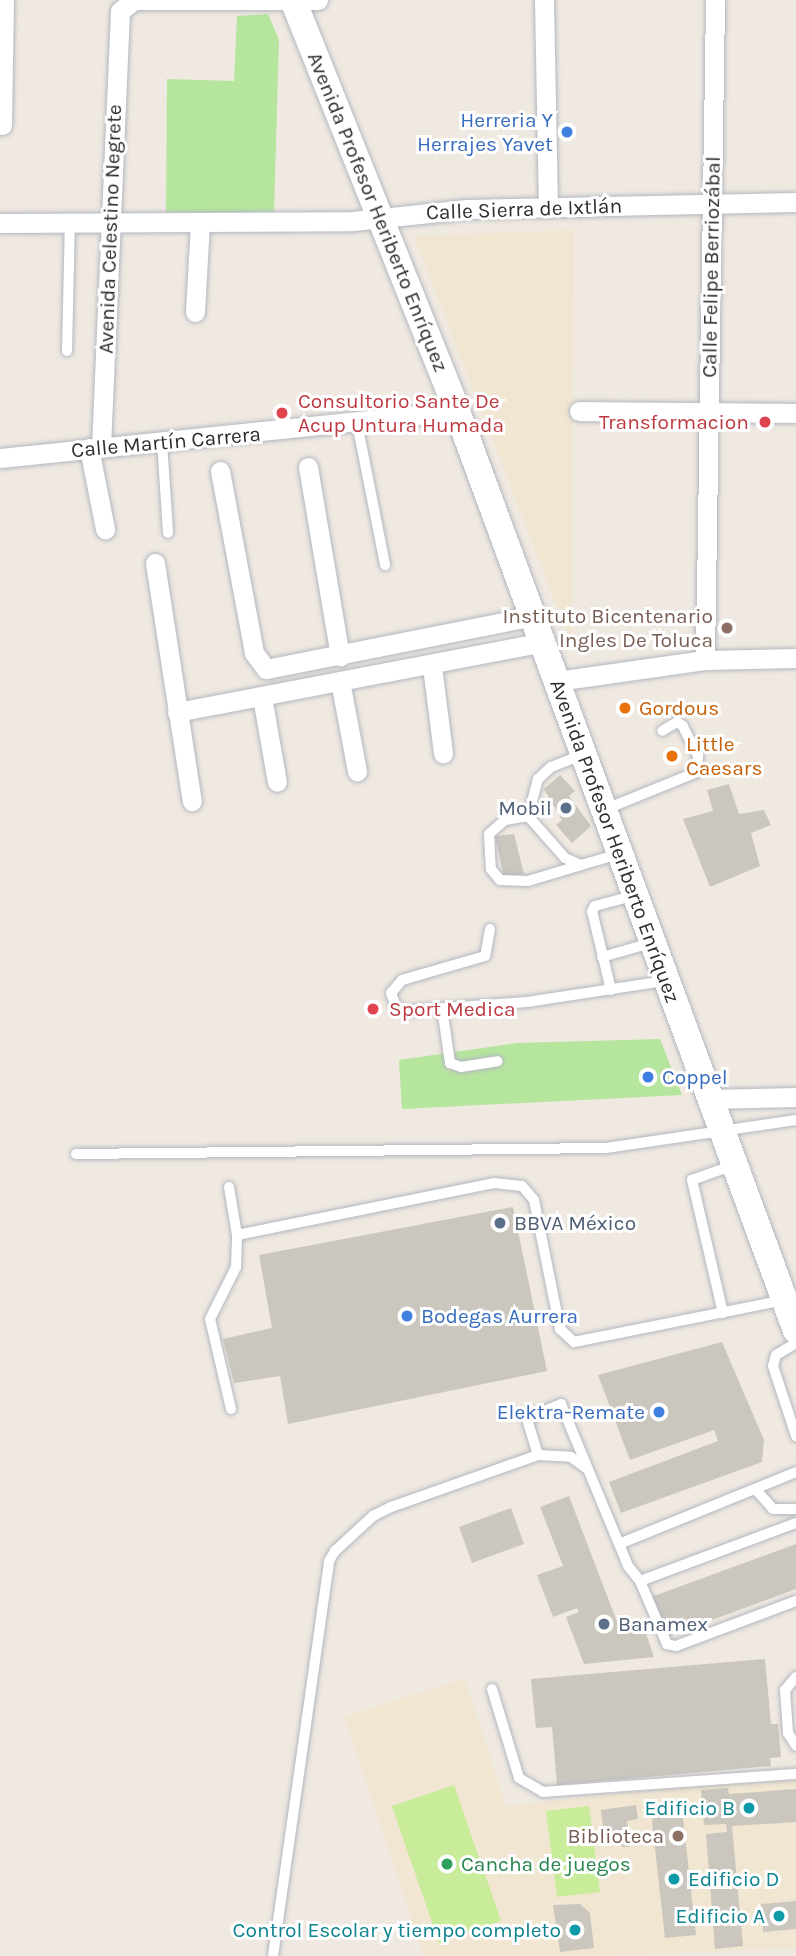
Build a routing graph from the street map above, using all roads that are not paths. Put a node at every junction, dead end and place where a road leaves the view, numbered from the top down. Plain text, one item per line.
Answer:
1 (4, 0) edge
2 (293, 0) edge
3 (318, 0) edge
4 (544, 0) edge
5 (715, 0) edge
6 (2, 125) dead end
7 (796, 202) edge
8 (712, 204) junction
9 (548, 208) junction
10 (381, 219) junction
11 (70, 221) junction
12 (111, 222) junction
13 (200, 222) junction
14 (0, 223) edge
15 (195, 312) dead end
16 (67, 351) dead end
17 (457, 411) junction
18 (579, 411) dead end
19 (708, 411) junction
20 (796, 413) edge
21 (357, 423) junction
22 (162, 442) junction
23 (95, 448) junction
24 (0, 458) edge
25 (308, 467) dead end
26 (220, 471) dead end
27 (105, 529) dead end
28 (168, 533) dead end
29 (155, 563) dead end
30 (385, 565) dead end
31 (533, 616) junction
32 (544, 642) junction
33 (340, 656) junction
34 (796, 657) edge
35 (705, 660) junction
36 (432, 666) junction
37 (340, 681) junction
38 (557, 681) junction
39 (262, 698) junction
40 (177, 712) junction
41 (662, 731) dead end
42 (443, 753) dead end
43 (584, 754) junction
44 (356, 771) dead end
45 (277, 782) dead end
46 (192, 801) dead end
47 (603, 811) junction
48 (528, 816) junction
49 (618, 855) junction
50 (581, 865) junction
51 (633, 896) junction
52 (490, 929) dead end
53 (650, 943) junction
54 (602, 957) junction
55 (664, 981) junction
56 (611, 990) junction
57 (442, 1008) junction
58 (498, 1061) dead end
59 (796, 1097) edge
60 (709, 1099) junction
61 (796, 1121) edge
62 (721, 1131) junction
63 (76, 1154) dead end
64 (734, 1165) junction
65 (229, 1187) dead end
66 (237, 1235) junction
67 (784, 1300) junction
68 (723, 1313) junction
69 (796, 1331) edge
70 (796, 1343) edge
71 (232, 1409) dead end
72 (796, 1436) edge
73 (538, 1455) junction
74 (586, 1468) junction
75 (796, 1472) edge
76 (757, 1491) junction
77 (796, 1509) edge
78 (796, 1523) edge
79 (619, 1544) junction
80 (640, 1581) junction
81 (796, 1601) edge
82 (796, 1677) edge
83 (492, 1689) dead end
84 (796, 1745) edge
85 (796, 1774) edge
86 (273, 1956) edge

1 - 6 street
2 - 3 street
2 - 10 main road, Avenida Profesor Heriberto Enríquez
2 - 12 street, Avenida Celestino Negrete
4 - 9 street
5 - 8 street, Calle Felipe Berriozábal
7 - 8 street, Calle Sierra de Ixtlán
8 - 9 street, Calle Sierra de Ixtlán
8 - 19 street, Calle Felipe Berriozábal
9 - 10 street, Calle Sierra de Ixtlán
10 - 13 street, Calle Sierra de Ixtlán
10 - 17 main road, Avenida Profesor Heriberto Enríquez
11 - 12 street, Calle Sierra de Ixtlán
11 - 14 street, Calle Sierra de Ixtlán
11 - 16 lane
12 - 13 street, Calle Sierra de Ixtlán
12 - 23 street, Avenida Celestino Negrete
13 - 15 street
17 - 21 street, Calle Martín Carrera
17 - 31 main road, Avenida Profesor Heriberto Enríquez
18 - 19 street
19 - 20 street
19 - 35 street, Calle Felipe Berriozábal
21 - 22 street, Calle Martín Carrera
21 - 30 lane
22 - 23 street, Calle Martín Carrera
22 - 28 lane
23 - 24 street, Calle Martín Carrera
23 - 27 street, Avenida Celestino Negrete
25 - 33 street
26 - 33 street
29 - 40 street
31 - 32 main road, Avenida Profesor Heriberto Enríquez
31 - 33 street
32 - 36 street
32 - 38 main road, Avenida Profesor Heriberto Enríquez
34 - 35 street
35 - 38 street
36 - 37 street
36 - 42 street
37 - 39 street
37 - 44 street
38 - 43 main road, Avenida Profesor Heriberto Enríquez
39 - 40 street
39 - 45 street
40 - 46 street
41 - 47 lane
43 - 47 main road, Avenida Profesor Heriberto Enríquez
43 - 48 lane
47 - 49 main road, Avenida Profesor Heriberto Enríquez
48 - 50 lane
48 - 50 lane
49 - 50 lane
49 - 51 main road, Avenida Profesor Heriberto Enríquez
51 - 53 main road, Avenida Profesor Heriberto Enríquez
51 - 54 lane
52 - 57 lane
53 - 54 lane
53 - 55 main road, Avenida Profesor Heriberto Enríquez
54 - 56 lane
55 - 56 lane
55 - 60 main road, Avenida Profesor Heriberto Enríquez
56 - 57 lane
57 - 58 lane
59 - 60 street
60 - 62 main road, Avenida Profesor Heriberto Enríquez
61 - 62 lane
62 - 63 lane
62 - 64 main road, Avenida Profesor Heriberto Enríquez
64 - 67 main road, Avenida Profesor Heriberto Enríquez
64 - 68 lane
65 - 66 lane
66 - 68 lane
66 - 71 lane
67 - 68 lane
67 - 69 main road, Avenida Profesor Heriberto Enríquez
70 - 72 lane
73 - 74 lane
73 - 74 lane
73 - 86 lane
74 - 79 lane
75 - 76 lane
76 - 77 lane
76 - 79 lane
78 - 80 lane
79 - 80 lane
80 - 81 lane
82 - 84 lane
83 - 85 lane

